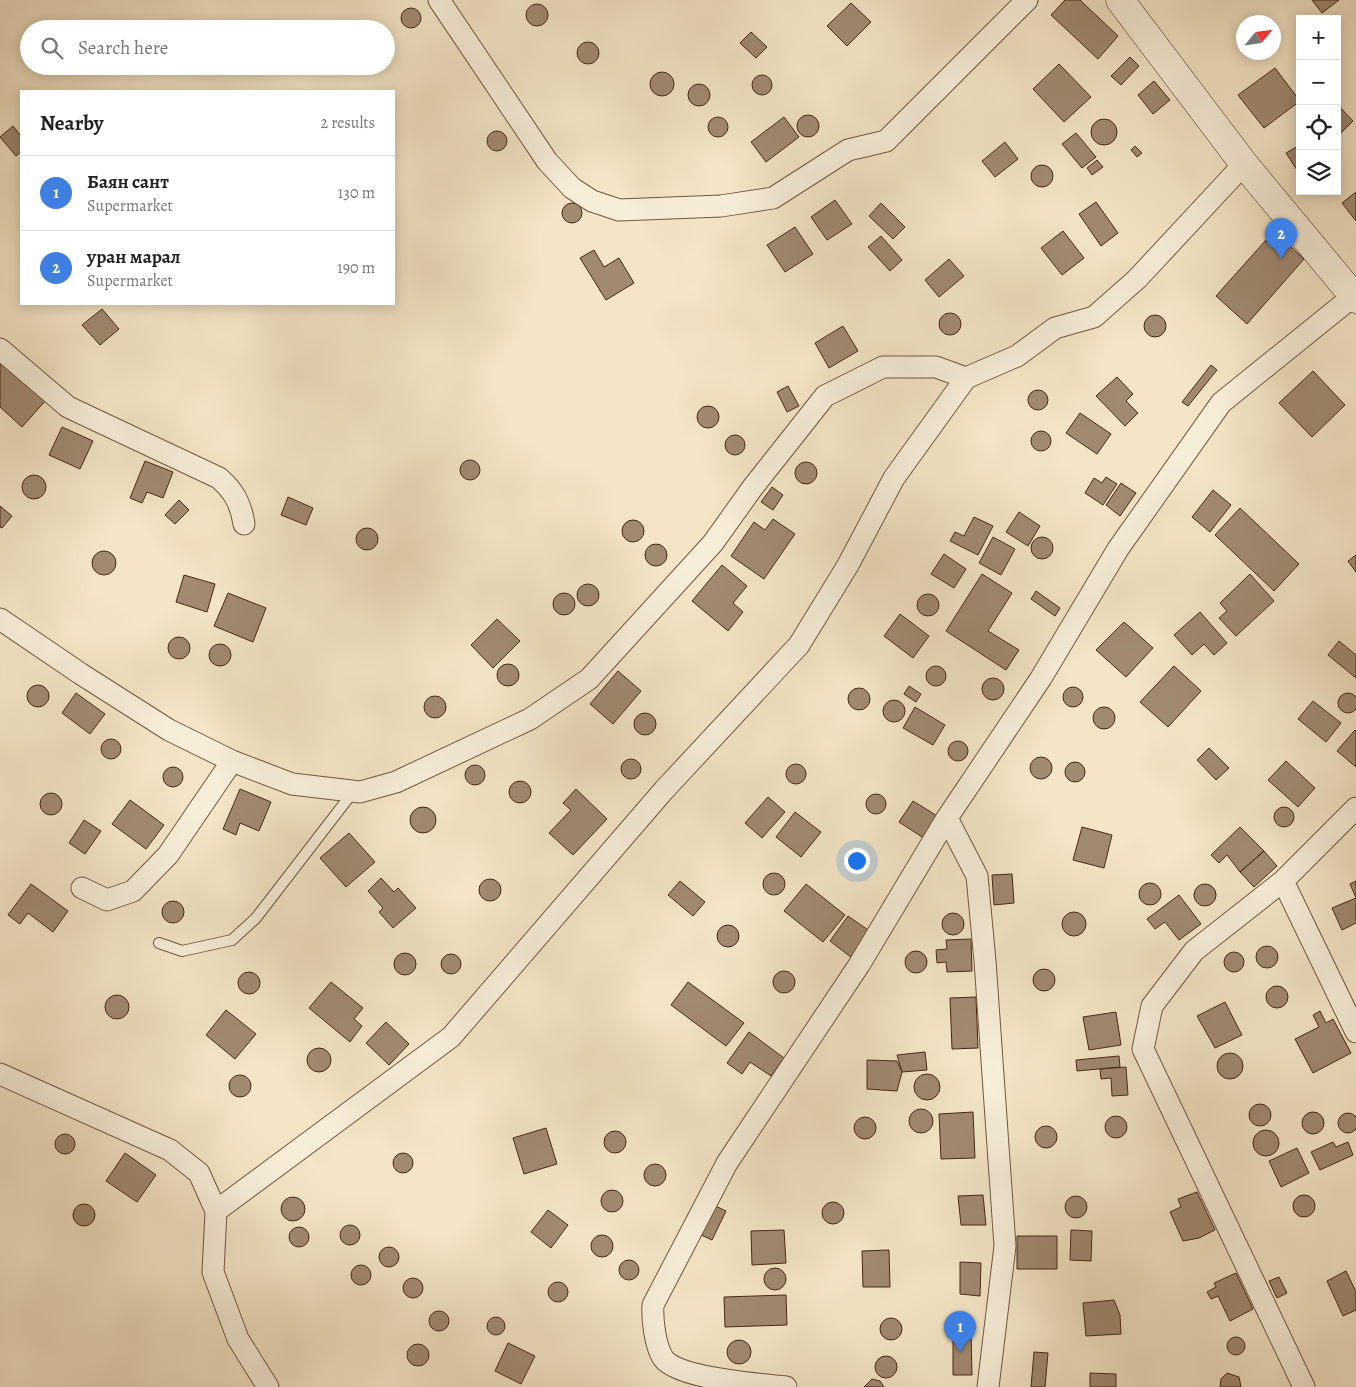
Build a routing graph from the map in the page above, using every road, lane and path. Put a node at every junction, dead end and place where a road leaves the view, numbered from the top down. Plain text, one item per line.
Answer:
1 (439, 0) edge
2 (1027, 0) edge
3 (1120, 0) edge
4 (1244, 164) junction
5 (1355, 297) edge
6 (0, 349) edge
7 (966, 378) junction
8 (244, 524) dead end
9 (0, 618) edge
10 (232, 762) junction
11 (354, 791) junction
12 (1356, 808) edge
13 (946, 818) junction
14 (1282, 882) junction
15 (82, 888) dead end
16 (159, 943) dead end
17 (1356, 1032) edge
18 (0, 1074) edge
19 (216, 1211) junction
20 (268, 1387) edge
21 (786, 1387) edge
22 (988, 1387) edge
23 (1304, 1387) edge

1 - 2 street
3 - 4 main road
4 - 5 main road
4 - 7 street
5 - 13 street
6 - 8 street
7 - 11 street
7 - 19 street
9 - 10 street
10 - 11 street
10 - 15 street
11 - 16 lane
12 - 14 street
13 - 21 street
13 - 22 street
14 - 17 street
14 - 23 street
18 - 19 street
19 - 20 street

